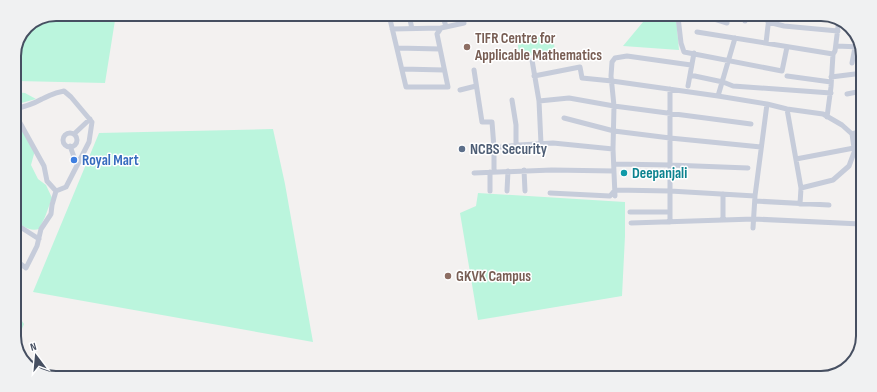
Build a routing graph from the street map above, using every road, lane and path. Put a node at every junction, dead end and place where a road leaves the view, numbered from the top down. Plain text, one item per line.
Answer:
1 (390, 21) edge
2 (410, 21) edge
3 (444, 21) edge
4 (678, 21) edge
5 (768, 21) edge
6 (771, 21) edge
7 (464, 23) dead end
8 (839, 26) edge
9 (444, 28) junction
10 (392, 29) junction
11 (412, 29) junction
12 (838, 31) junction
13 (696, 32) dead end
14 (735, 38) junction
15 (766, 43) junction
16 (836, 46) junction
17 (787, 47) junction
18 (854, 47) edge
19 (397, 48) junction
20 (440, 49) junction
21 (694, 53) junction
22 (856, 53) edge
23 (833, 54) junction
24 (532, 60) dead end
25 (729, 60) junction
26 (852, 63) dead end
27 (692, 65) junction
28 (402, 68) junction
29 (444, 70) junction
30 (474, 70) dead end
31 (856, 75) edge
32 (534, 76) junction
33 (690, 76) junction
34 (787, 76) dead end
35 (831, 80) junction
36 (612, 81) junction
37 (723, 82) junction
38 (476, 86) junction
39 (688, 86) dead end
40 (670, 89) junction
41 (460, 90) dead end
42 (856, 92) edge
43 (831, 93) junction
44 (847, 94) dead end
45 (718, 96) junction
46 (512, 100) dead end
47 (539, 101) junction
48 (767, 104) junction
49 (614, 106) junction
50 (21, 107) edge
51 (787, 109) junction
52 (670, 114) junction
53 (827, 117) junction
54 (564, 118) dead end
55 (90, 119) junction
56 (751, 124) dead end
57 (21, 125) edge
58 (614, 132) junction
59 (856, 133) edge
60 (74, 134) junction
61 (852, 134) junction
62 (856, 136) edge
63 (670, 138) junction
64 (541, 144) junction
65 (516, 145) junction
66 (70, 146) junction
67 (762, 146) junction
68 (494, 148) junction
69 (613, 148) junction
70 (484, 149) dead end
71 (854, 149) junction
72 (796, 159) junction
73 (614, 164) junction
74 (77, 165) junction
75 (670, 165) junction
76 (748, 168) dead end
77 (524, 170) junction
78 (492, 171) junction
79 (508, 171) junction
80 (614, 171) junction
81 (474, 173) dead end
82 (801, 188) junction
83 (615, 190) junction
84 (670, 190) junction
85 (56, 191) junction
86 (507, 191) dead end
87 (524, 191) dead end
88 (490, 192) dead end
89 (550, 194) dead end
90 (723, 194) junction
91 (615, 196) dead end
92 (755, 198) junction
93 (800, 204) junction
94 (829, 205) dead end
95 (630, 212) dead end
96 (670, 212) junction
97 (754, 219) junction
98 (723, 220) junction
99 (670, 222) junction
100 (631, 223) dead end
101 (856, 224) edge
102 (21, 227) edge
103 (753, 228) dead end
104 (39, 238) junction
105 (21, 265) edge

1 - 10 street
2 - 11 street
3 - 9 street
4 - 21 street
5 - 15 street
6 - 12 street
7 - 9 street
8 - 12 street
9 - 11 street
9 - 20 street
10 - 11 street
10 - 19 street
12 - 16 street
13 - 14 street
14 - 15 street
14 - 25 street
15 - 17 street
16 - 18 street
16 - 23 street
17 - 23 street
17 - 25 street
19 - 20 street
19 - 28 street
20 - 29 street
21 - 25 street
21 - 27 street
22 - 26 street
23 - 35 street
24 - 32 street
25 - 37 street
27 - 33 street
27 - 36 street
28 - 29 street
28 - 29 street
30 - 38 street
31 - 35 street
32 - 36 street
32 - 47 street
33 - 37 street
33 - 39 street
34 - 35 street
35 - 43 street
36 - 40 street
36 - 49 street
37 - 43 street
37 - 45 street
38 - 41 street
38 - 68 street
40 - 45 street
40 - 52 street
42 - 44 street
43 - 53 street
45 - 48 street
46 - 65 street
47 - 49 street
47 - 64 street
48 - 51 street
48 - 67 street
49 - 52 street
49 - 58 street
50 - 55 street
51 - 53 street
51 - 72 street
52 - 56 street
52 - 63 street
53 - 61 street
54 - 58 street
55 - 60 street
55 - 74 street
57 - 85 street
58 - 63 street
58 - 69 street
59 - 61 street
60 - 66 street
60 - 66 street
61 - 62 street
61 - 71 street
63 - 67 street
63 - 75 street
64 - 65 street
64 - 69 street
65 - 68 street
66 - 74 street
67 - 92 street
68 - 70 street
68 - 78 street
69 - 73 street
71 - 72 street
71 - 82 street
72 - 82 street
73 - 75 street
73 - 80 street
74 - 85 street
75 - 76 street
75 - 84 street
77 - 79 street
77 - 80 street
77 - 87 street
78 - 79 street
78 - 81 street
78 - 88 street
79 - 86 street
80 - 83 street
82 - 93 street
83 - 84 street
83 - 89 street
83 - 91 street
84 - 90 street
84 - 96 street
85 - 104 street
90 - 92 street
90 - 98 street
92 - 93 street
92 - 97 street
93 - 94 street
95 - 96 street
96 - 99 street
97 - 98 street
97 - 101 street
97 - 103 street
98 - 99 street
99 - 100 street
102 - 104 street
104 - 105 street

